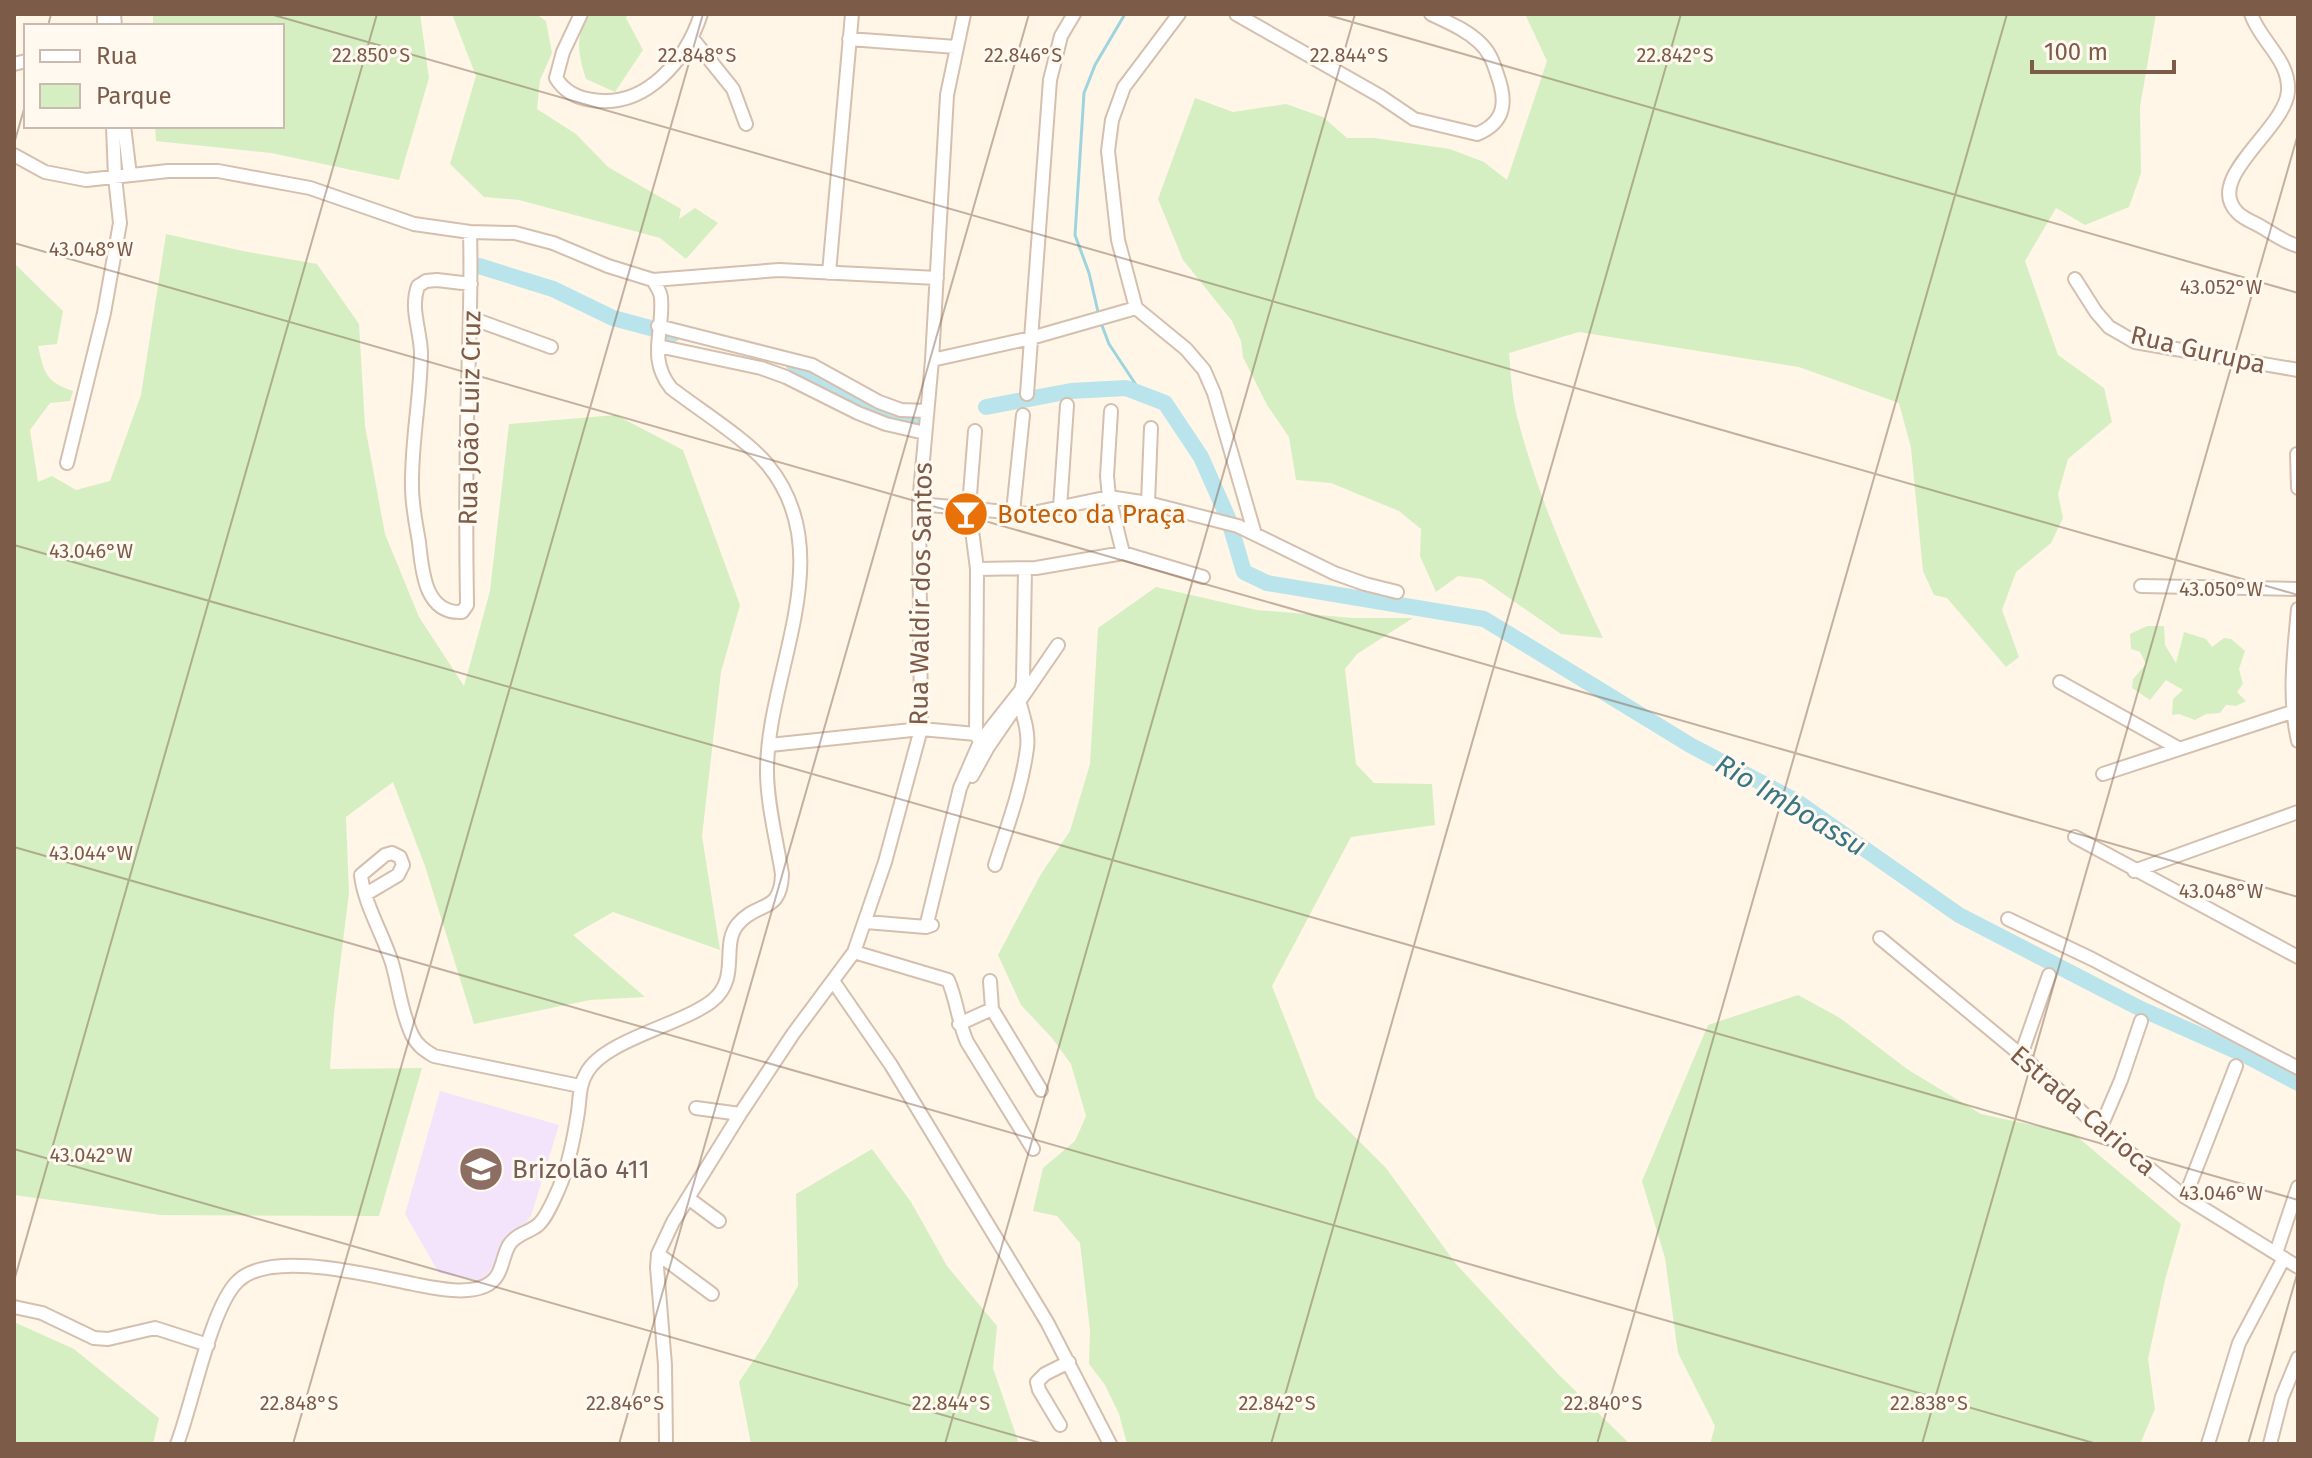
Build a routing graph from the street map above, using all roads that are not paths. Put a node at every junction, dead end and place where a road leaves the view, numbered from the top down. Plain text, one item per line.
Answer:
1 (701, 14) edge
2 (852, 14) edge
3 (964, 14) edge
4 (1074, 14) edge
5 (1179, 14) edge
6 (1236, 14) edge
7 (1431, 14) edge
8 (2251, 14) edge
9 (576, 16) edge
10 (692, 38) junction
11 (849, 39) junction
12 (956, 47) junction
13 (746, 124) dead end
14 (113, 128) edge
15 (124, 128) edge
16 (14, 155) edge
17 (130, 175) junction
18 (115, 177) junction
19 (470, 232) junction
20 (2298, 246) edge
21 (829, 273) junction
22 (937, 278) junction
23 (2075, 279) dead end
24 (653, 280) junction
25 (471, 284) junction
26 (1136, 308) junction
27 (471, 318) junction
28 (658, 326) junction
29 (1031, 338) junction
30 (658, 346) junction
31 (551, 347) dead end
32 (932, 360) junction
33 (2298, 370) edge
34 (1027, 394) dead end
35 (1067, 405) dead end
36 (927, 411) junction
37 (1111, 411) dead end
38 (1023, 415) dead end
39 (1151, 428) dead end
40 (975, 431) dead end
41 (925, 433) junction
42 (2297, 454) edge
43 (67, 463) dead end
44 (2298, 488) edge
45 (1109, 497) junction
46 (1148, 503) junction
47 (919, 504) junction
48 (969, 507) junction
49 (1060, 508) junction
50 (1013, 512) junction
51 (1254, 531) junction
52 (1123, 553) junction
53 (977, 569) junction
54 (1025, 569) junction
55 (1203, 577) dead end
56 (2141, 586) dead end
57 (2298, 589) edge
58 (1397, 592) dead end
59 (2298, 609) edge
60 (1058, 645) dead end
61 (2060, 682) dead end
62 (1020, 704) junction
63 (2295, 710) edge
64 (921, 729) junction
65 (981, 741) junction
66 (2298, 741) edge
67 (770, 745) junction
68 (2178, 748) junction
69 (2103, 774) dead end
70 (2298, 812) edge
71 (2075, 837) dead end
72 (995, 865) dead end
73 (2134, 871) junction
74 (366, 894) junction
75 (2008, 919) dead end
76 (866, 922) junction
77 (1880, 938) dead end
78 (854, 952) junction
79 (2298, 957) edge
80 (2049, 975) dead end
81 (833, 981) junction
82 (990, 981) dead end
83 (992, 1009) junction
84 (2141, 1021) dead end
85 (959, 1024) junction
86 (2021, 1055) junction
87 (2236, 1066) dead end
88 (2298, 1068) edge
89 (580, 1086) junction
90 (1041, 1090) dead end
91 (696, 1108) dead end
92 (740, 1114) junction
93 (2100, 1129) junction
94 (1033, 1149) dead end
95 (2298, 1187) edge
96 (2185, 1197) junction
97 (688, 1198) junction
98 (719, 1221) dead end
99 (658, 1254) junction
100 (2280, 1255) junction
101 (2298, 1267) edge
102 (712, 1294) dead end
103 (14, 1307) edge
104 (208, 1345) junction
105 (2298, 1358) edge
106 (1069, 1362) junction
107 (1060, 1425) dead end
108 (177, 1444) edge
109 (666, 1444) edge
110 (1110, 1444) edge
111 (2208, 1444) edge
112 (2270, 1444) edge

1 - 10 street
2 - 11 street
3 - 12 street, Rua Waldir dos Santos
4 - 29 street
5 - 26 street
6 - 7 street
8 - 20 street
9 - 10 street
10 - 13 street
11 - 12 street
11 - 21 street
12 - 22 street, Rua Waldir dos Santos
14 - 18 street
15 - 17 street
16 - 18 street
17 - 18 street
17 - 19 street
18 - 43 street
19 - 24 street
19 - 25 street, Rua João Luiz Cruz
21 - 22 street
21 - 24 street
22 - 32 street, Rua Waldir dos Santos
23 - 33 street, Rua Gurupa
24 - 28 street
25 - 27 street, Rua João Luiz Cruz
25 - 27 street, Rua João Luiz Cruz
26 - 29 street
26 - 51 street
27 - 31 street
28 - 30 street
28 - 36 street
29 - 32 street
29 - 34 street
30 - 41 street
30 - 67 street
32 - 36 street, Rua Waldir dos Santos
35 - 49 street
36 - 41 street, Rua Waldir dos Santos
37 - 45 street
38 - 50 street
39 - 46 street
40 - 48 street, Rua Waldir dos Santos
41 - 47 street, Rua Waldir dos Santos
42 - 44 street
45 - 46 street
45 - 49 street
45 - 52 street
46 - 51 street
47 - 48 street
47 - 64 street, Rua Waldir dos Santos
48 - 50 street
48 - 53 street, Rua Waldir dos Santos
49 - 50 street
51 - 58 street
52 - 54 street
52 - 55 street
53 - 54 street
53 - 65 street, Rua Waldir dos Santos
54 - 65 street, Rua Waldir dos Santos
56 - 57 street
59 - 63 street
60 - 62 street, Rua Waldir dos Santos
61 - 68 street
62 - 65 street, Rua Waldir dos Santos
62 - 72 street
63 - 66 street
63 - 68 street
64 - 65 street
64 - 67 street
64 - 76 street, Rua Waldir dos Santos
65 - 76 street, Rua Waldir dos Santos
67 - 89 street
68 - 69 street
70 - 73 street
71 - 73 street
73 - 79 street
74 - 74 street
74 - 89 street
75 - 88 street
76 - 78 street, Rua Waldir dos Santos
77 - 86 street, Estrada Carioca
78 - 81 street, Rua Waldir dos Santos
78 - 85 street
80 - 86 street
81 - 92 street, Rua Waldir dos Santos
81 - 106 street
82 - 83 street
83 - 85 street
83 - 90 street
84 - 93 street
85 - 94 street
86 - 93 street, Estrada Carioca
87 - 96 street
89 - 104 street
91 - 92 street
92 - 97 street, Rua Waldir dos Santos
93 - 96 street, Estrada Carioca
95 - 100 street
96 - 100 street, Estrada Carioca
97 - 98 street
97 - 99 street, Rua Waldir dos Santos
99 - 102 street
99 - 109 street, Rua Waldir dos Santos
100 - 101 street, Estrada Carioca
100 - 111 street
103 - 104 street
104 - 108 street
105 - 112 street
106 - 107 street
106 - 110 street

